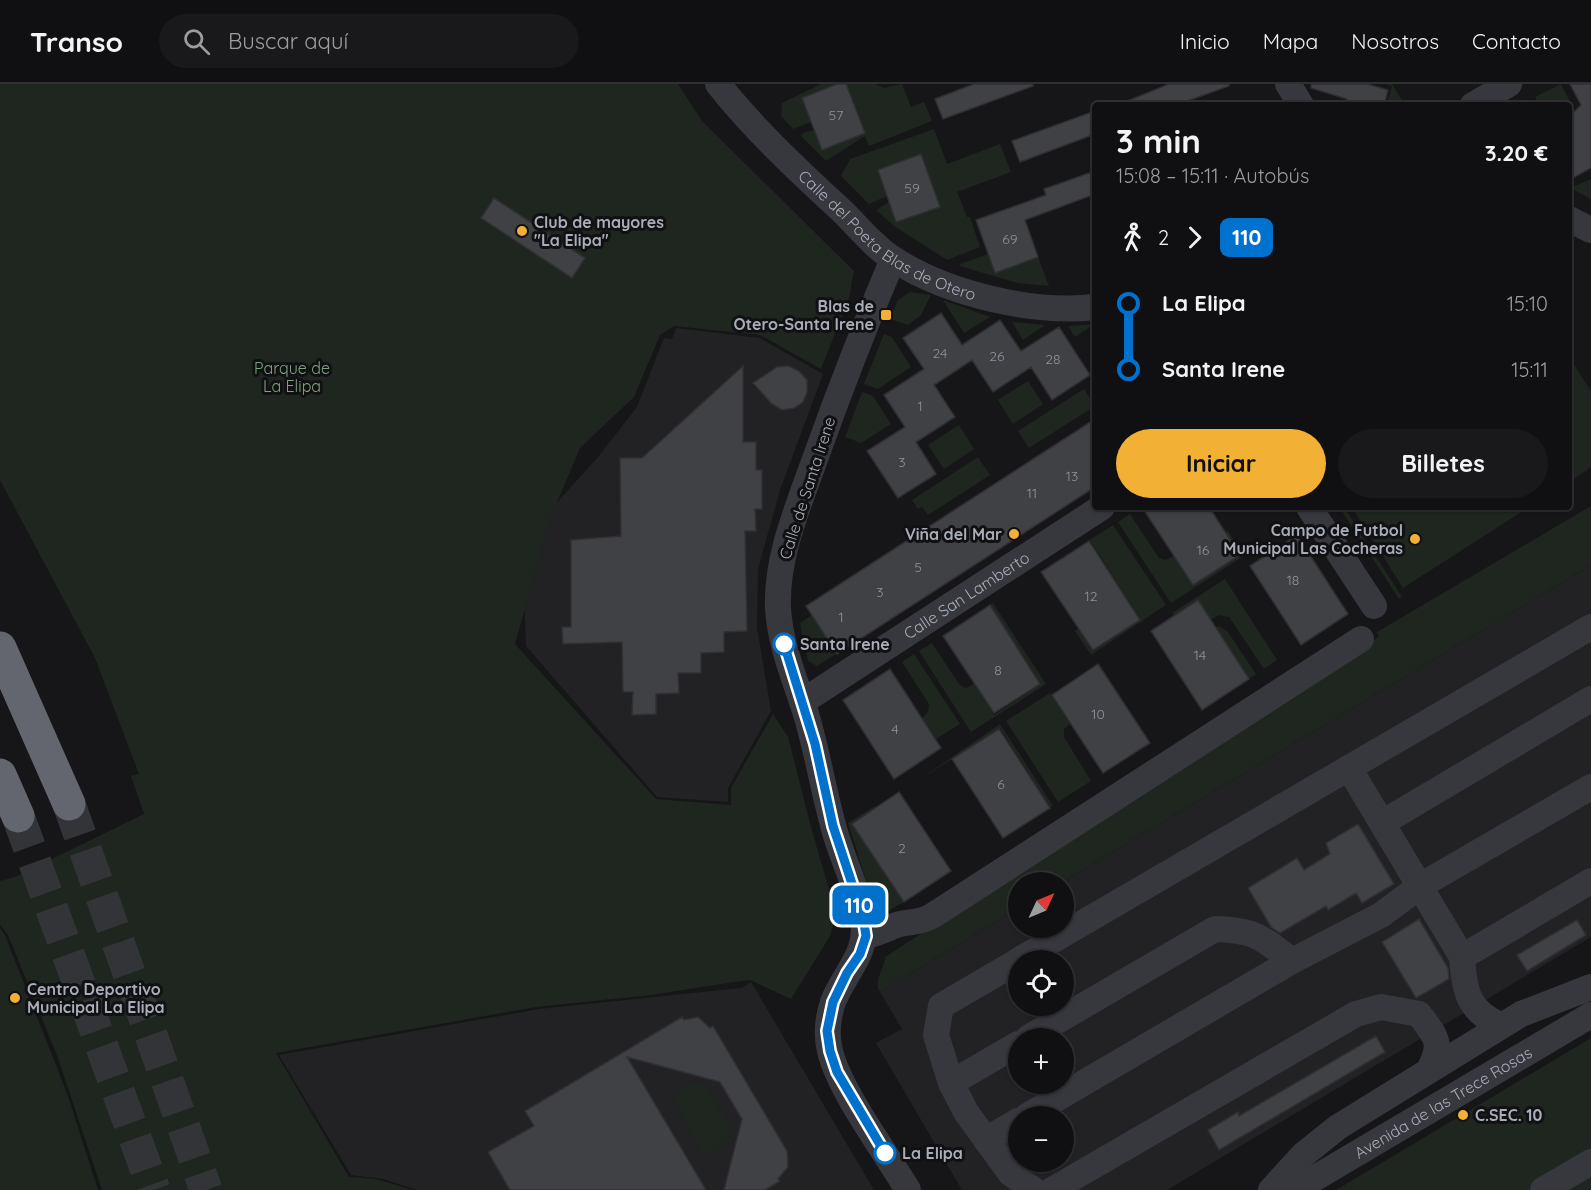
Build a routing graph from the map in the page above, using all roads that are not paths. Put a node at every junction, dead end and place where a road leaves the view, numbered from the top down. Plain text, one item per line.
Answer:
1 (718, 84) edge
2 (1288, 84) edge
3 (1509, 84) edge
4 (1299, 102) edge
5 (1478, 102) edge
6 (893, 259) junction
7 (1092, 308) edge
8 (1097, 510) edge
9 (1311, 510) edge
10 (1374, 606) dead end
11 (1591, 627) edge
12 (1361, 639) dead end
13 (0, 648) edge
14 (1591, 699) edge
15 (802, 702) junction
16 (1349, 768) junction
17 (0, 775) edge
18 (1591, 787) edge
19 (69, 804) tunnel mouth
20 (18, 816) tunnel mouth
21 (1382, 823) junction
22 (1591, 881) edge
23 (1420, 885) junction
24 (866, 936) junction
25 (1036, 950) edge
26 (1462, 957) junction
27 (1292, 961) junction
28 (1008, 966) edge
29 (1591, 987) edge
30 (1591, 1014) edge
31 (1502, 1025) junction
32 (1045, 1028) edge
33 (1008, 1050) edge
34 (1429, 1070) junction
35 (951, 1083) junction
36 (1044, 1106) edge
37 (1008, 1127) edge
38 (986, 1140) junction
39 (1591, 1161) edge
40 (908, 1190) edge
41 (1034, 1190) edge
42 (1052, 1190) edge
43 (1271, 1190) edge
44 (1295, 1190) edge
45 (1543, 1190) edge

1 - 6 street, Calle del Poeta Blas de Otero
2 - 4 street
3 - 5 street
6 - 7 street, Calle del Poeta Blas de Otero
6 - 15 street, Calle de Santa Irene
8 - 15 street, Calle San Lamberto
9 - 10 street
11 - 16 street
12 - 24 street
13 - 19 highway
14 - 21 street
15 - 24 street, Calle de Santa Irene
16 - 21 street
16 - 25 street
17 - 20 highway
18 - 23 street
21 - 23 street
22 - 26 street
23 - 26 street
23 - 27 street
24 - 40 street
26 - 31 street
27 - 32 street
27 - 36 street
28 - 35 street
29 - 31 street
30 - 44 street, Avenida de las Trece Rosas
31 - 34 street
33 - 35 street
34 - 42 street
34 - 43 street
35 - 38 street
37 - 38 street
38 - 41 street
39 - 45 street

